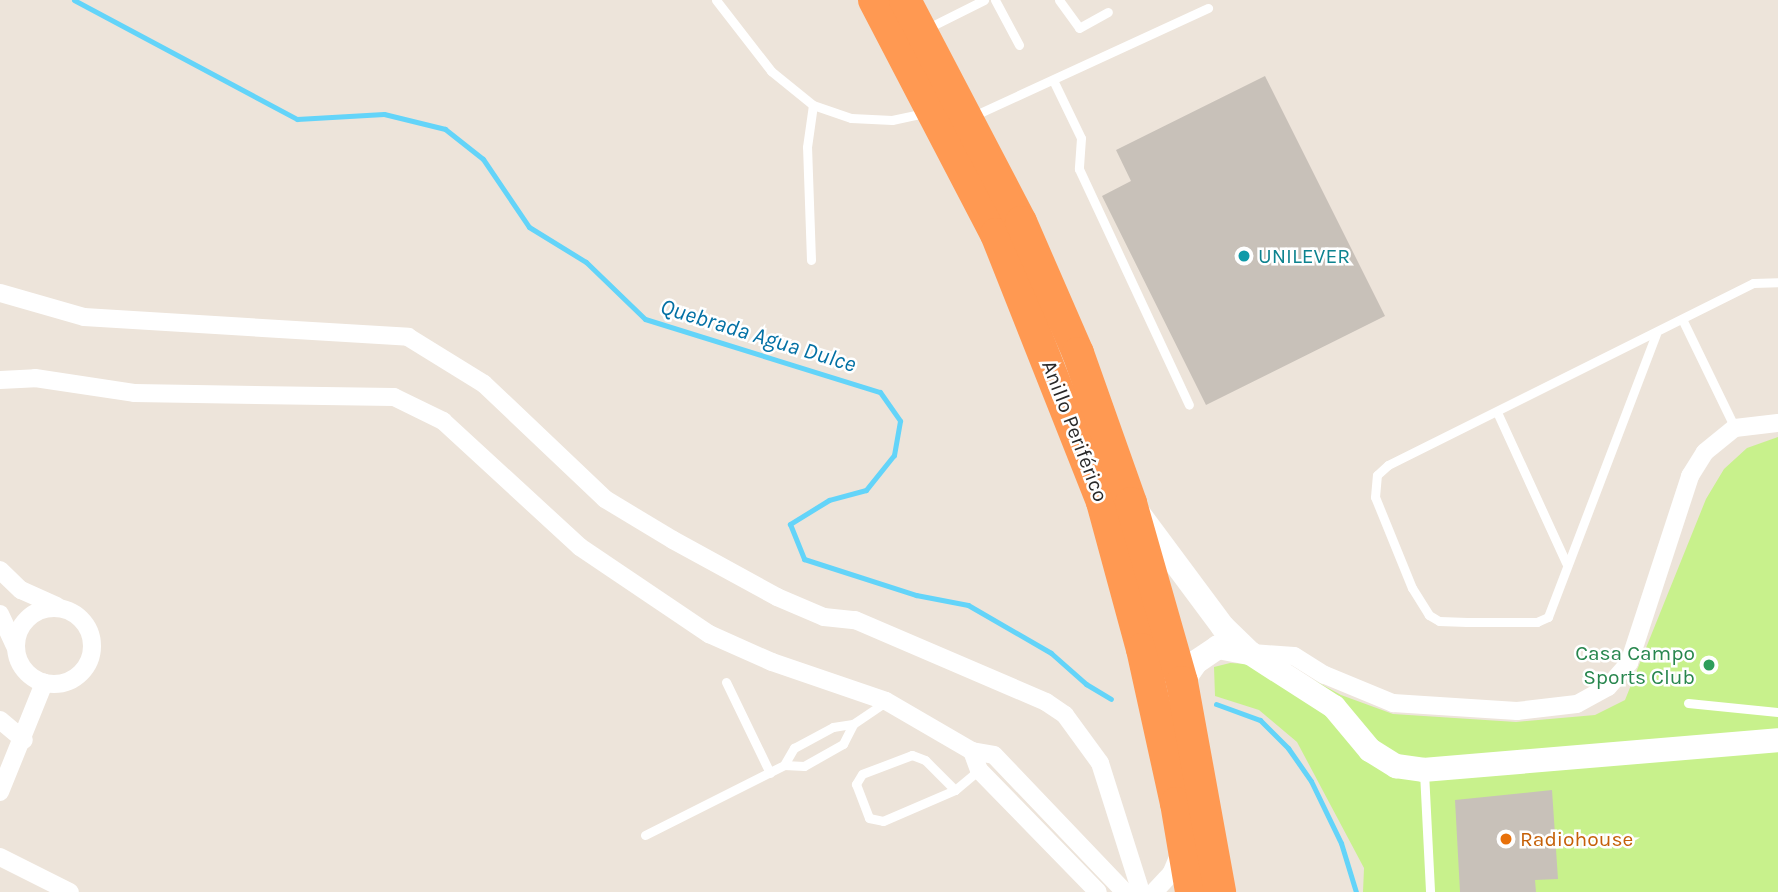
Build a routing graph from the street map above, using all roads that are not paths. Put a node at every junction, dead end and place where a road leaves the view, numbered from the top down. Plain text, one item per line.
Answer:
1 (716, 0) edge
2 (874, 0) edge
3 (905, 0) edge
4 (984, 0) edge
5 (995, 0) edge
6 (1059, 0) edge
7 (1208, 8) dead end
8 (1108, 12) dead end
9 (923, 31) junction
10 (1019, 45) dead end
11 (1053, 80) junction
12 (813, 105) junction
13 (934, 111) junction
14 (969, 118) junction
15 (811, 260) dead end
16 (1778, 282) edge
17 (0, 293) edge
18 (1683, 321) junction
19 (1657, 334) junction
20 (0, 380) edge
21 (1189, 405) dead end
22 (1497, 412) junction
23 (1778, 422) edge
24 (1735, 428) junction
25 (1131, 503) junction
26 (1566, 563) junction
27 (0, 570) edge
28 (61, 608) junction
29 (0, 614) edge
30 (15, 648) junction
31 (1250, 653) junction
32 (726, 682) dead end
33 (1182, 682) junction
34 (44, 683) junction
35 (886, 701) junction
36 (1688, 703) dead end
37 (1778, 712) edge
38 (0, 720) edge
39 (853, 724) junction
40 (24, 740) junction
41 (1778, 740) edge
42 (972, 751) junction
43 (784, 765) junction
44 (979, 770) junction
45 (1423, 770) junction
46 (770, 773) junction
47 (955, 790) junction
48 (0, 792) edge
49 (645, 835) dead end
50 (1184, 844) junction
51 (0, 857) edge
52 (71, 892) edge
53 (1098, 892) edge
54 (1125, 892) edge
55 (1142, 892) edge
56 (1154, 892) edge
57 (1191, 892) edge
58 (1220, 892) edge
59 (1430, 892) edge

1 - 12 lane
2 - 13 highway, Anillo Periférico
3 - 9 highway, Anillo Periférico
4 - 9 lane
5 - 10 lane
6 - 8 lane
7 - 11 lane
9 - 14 highway, Anillo Periférico
11 - 14 lane
11 - 21 lane
12 - 13 lane
12 - 15 lane
13 - 50 highway, Anillo Periférico
14 - 25 highway, Anillo Periférico
16 - 18 lane
17 - 55 street
18 - 19 lane
18 - 24 lane
19 - 22 lane
19 - 26 lane
20 - 35 street
22 - 26 lane
22 - 26 lane
23 - 24 street
24 - 31 street
25 - 31 street
25 - 33 highway, Anillo Periférico
27 - 28 street
28 - 30 street
28 - 34 street
29 - 30 street
30 - 34 street
31 - 33 street
31 - 45 street
32 - 46 lane
33 - 58 highway, Anillo Periférico
34 - 40 street
35 - 39 lane
35 - 42 street
36 - 37 lane
38 - 40 street
39 - 43 lane
39 - 43 lane
40 - 48 street
41 - 45 street
42 - 44 street
42 - 54 street
43 - 46 lane
44 - 47 lane
44 - 53 street
45 - 59 lane
46 - 49 lane
47 - 47 lane
50 - 56 street
50 - 57 highway, Anillo Periférico
51 - 52 street

